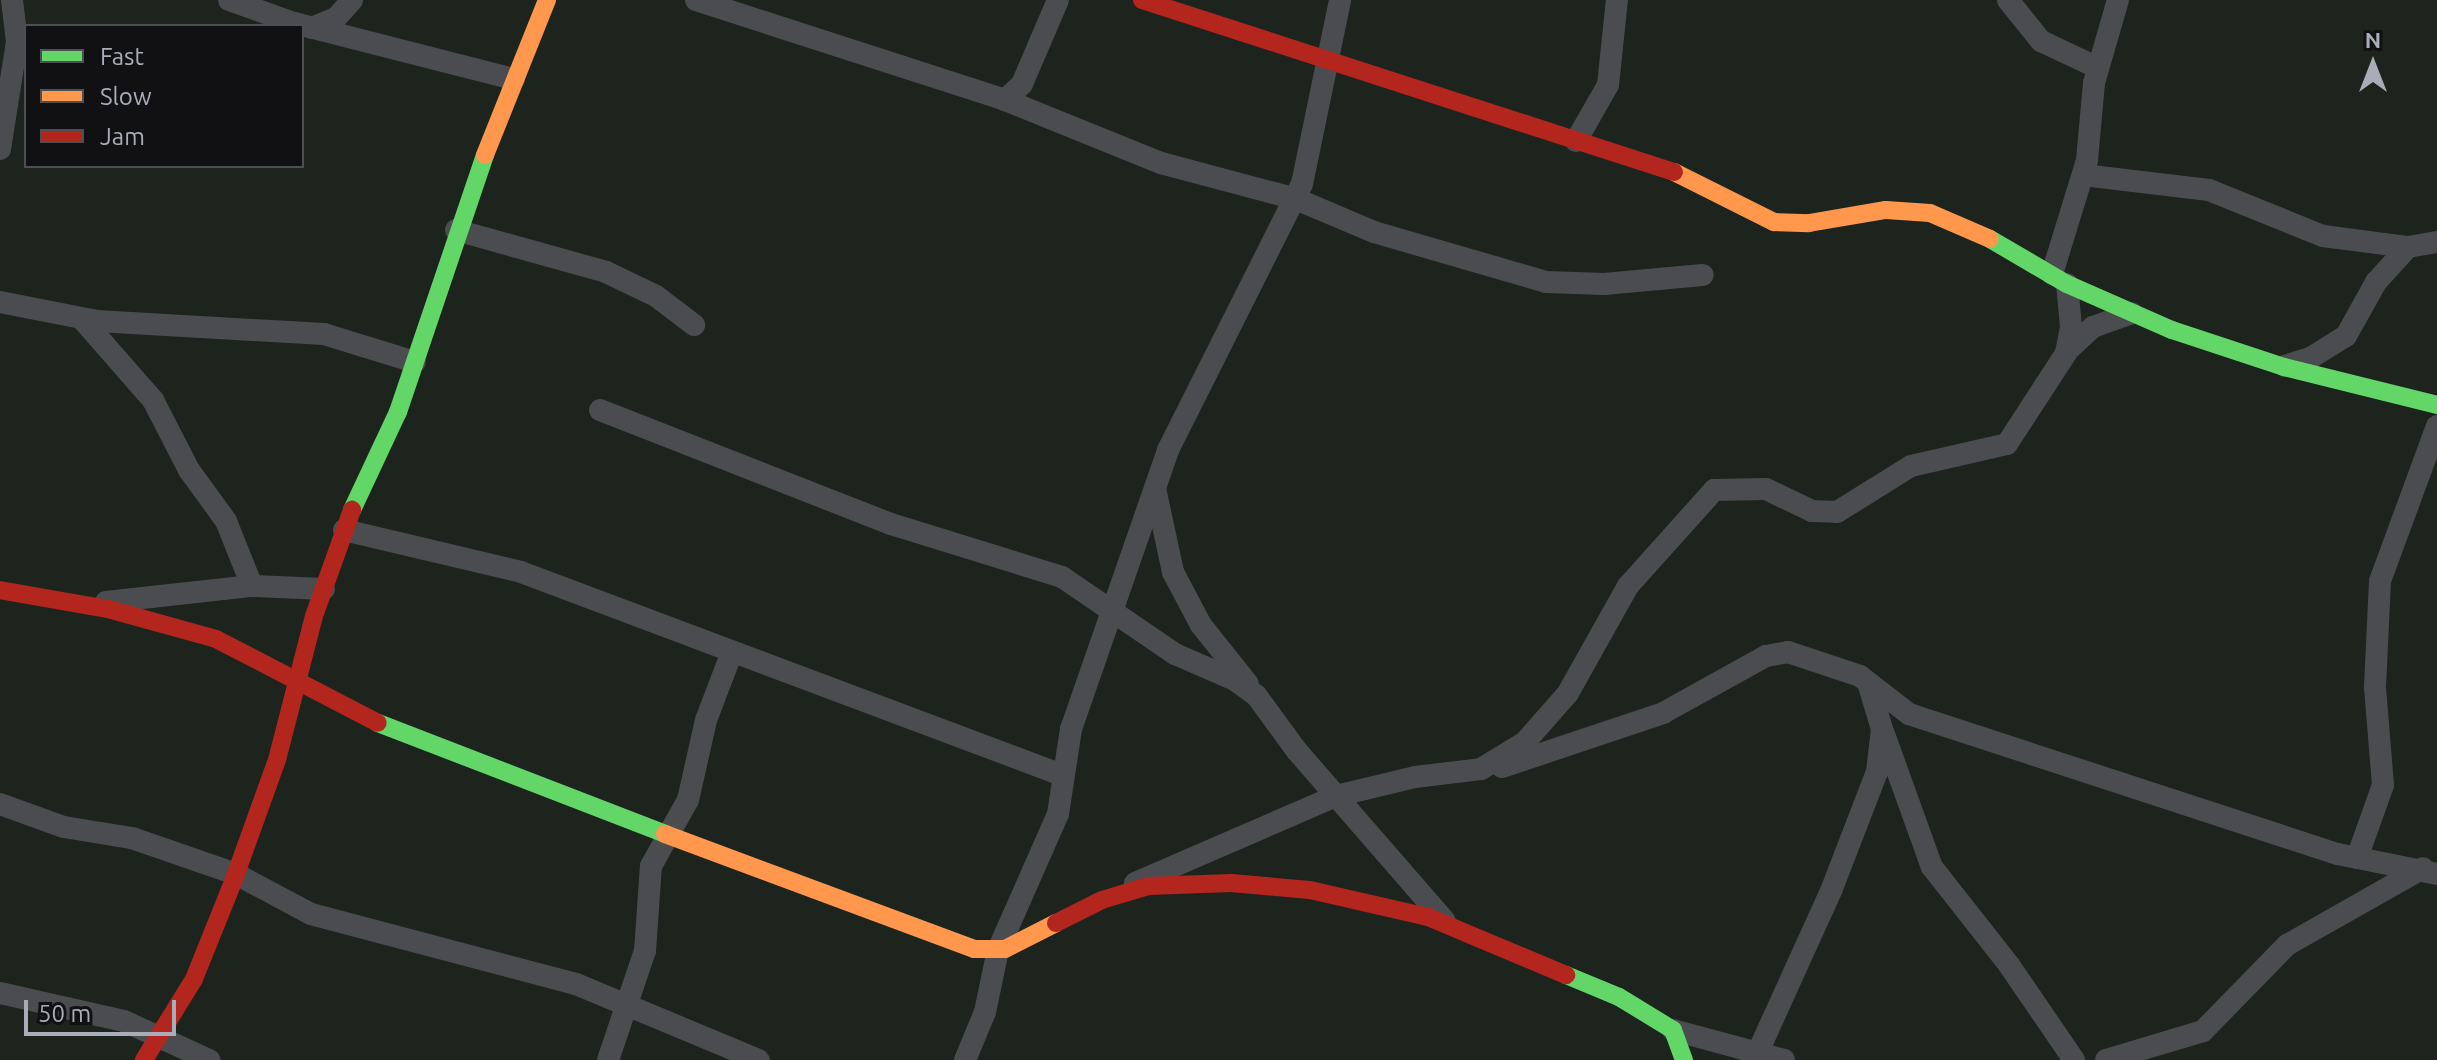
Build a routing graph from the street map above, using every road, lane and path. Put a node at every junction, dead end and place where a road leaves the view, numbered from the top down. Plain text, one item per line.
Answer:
1 (12, 0) edge
2 (229, 0) edge
3 (352, 0) edge
4 (547, 0) edge
5 (696, 0) edge
6 (1058, 0) edge
7 (1142, 0) edge
8 (1340, 0) edge
9 (1617, 0) edge
10 (2008, 0) edge
11 (2118, 0) edge
12 (300, 24) edge
13 (304, 25) edge
14 (312, 28) junction
15 (1325, 62) junction
16 (2098, 68) junction
17 (514, 79) junction
18 (1005, 100) junction
19 (1576, 141) junction
20 (0, 149) edge
21 (2083, 175) junction
22 (1296, 199) junction
23 (456, 230) junction
24 (2437, 242) edge
25 (2408, 247) junction
26 (1703, 275) dead end
27 (2060, 279) junction
28 (0, 302) edge
29 (2132, 313) junction
30 (82, 319) junction
31 (694, 325) dead end
32 (2066, 353) junction
33 (415, 362) junction
34 (2284, 367) junction
35 (2437, 405) edge
36 (600, 410) dead end
37 (2437, 426) edge
38 (1155, 486) junction
39 (344, 530) junction
40 (252, 586) junction
41 (324, 589) junction
42 (0, 590) edge
43 (77, 605) junction
44 (1115, 614) junction
45 (732, 652) junction
46 (296, 681) junction
47 (1868, 683) junction
48 (1256, 695) junction
49 (1882, 729) junction
50 (1481, 769) junction
51 (1062, 775) junction
52 (1336, 796) junction
53 (0, 804) edge
54 (667, 833) junction
55 (2357, 858) junction
56 (2431, 868) edge
57 (236, 874) junction
58 (1102, 900) junction
59 (1449, 925) junction
60 (998, 950) junction
61 (0, 993) edge
62 (625, 1003) junction
63 (1673, 1030) junction
64 (159, 1036) junction
65 (1749, 1055) edge
66 (144, 1060) edge
67 (209, 1060) edge
68 (608, 1060) edge
69 (759, 1060) edge
70 (965, 1060) edge
71 (1684, 1060) edge
72 (1784, 1060) edge
73 (2074, 1060) edge
74 (2106, 1060) edge

1 - 20 street
2 - 12 street
3 - 14 street
4 - 17 street
5 - 18 street
6 - 18 street
7 - 15 street
8 - 15 street
9 - 19 street
10 - 16 street
11 - 16 street
13 - 14 street
14 - 17 street
15 - 19 street
15 - 22 street
16 - 21 street
17 - 23 street
18 - 22 street
19 - 27 street
21 - 25 street
21 - 27 street
22 - 26 street
22 - 38 street
23 - 31 street
23 - 33 street
24 - 25 street
25 - 34 street
27 - 29 street
27 - 32 street
28 - 30 street
29 - 32 street
29 - 34 street
30 - 33 street
30 - 40 street
32 - 50 street
33 - 39 street
34 - 35 street
36 - 44 street
37 - 55 street
38 - 44 street
38 - 48 street
39 - 41 street
39 - 45 street
40 - 41 street
40 - 43 street
41 - 46 street
42 - 43 street
43 - 46 street
44 - 48 street
44 - 51 street
45 - 51 street
45 - 54 street
46 - 54 street
46 - 57 street
47 - 49 street
47 - 50 street
47 - 55 street
48 - 52 street
49 - 65 street
49 - 73 street
50 - 52 street
51 - 60 street
52 - 58 street
52 - 59 street
53 - 57 street
54 - 60 street
54 - 62 street
55 - 56 street
56 - 74 street
57 - 62 street
57 - 64 street
58 - 59 street
58 - 60 street
59 - 63 street
60 - 70 street
61 - 64 street
62 - 68 street
62 - 69 street
63 - 65 street
63 - 71 street
64 - 66 street
64 - 67 street
65 - 72 street

